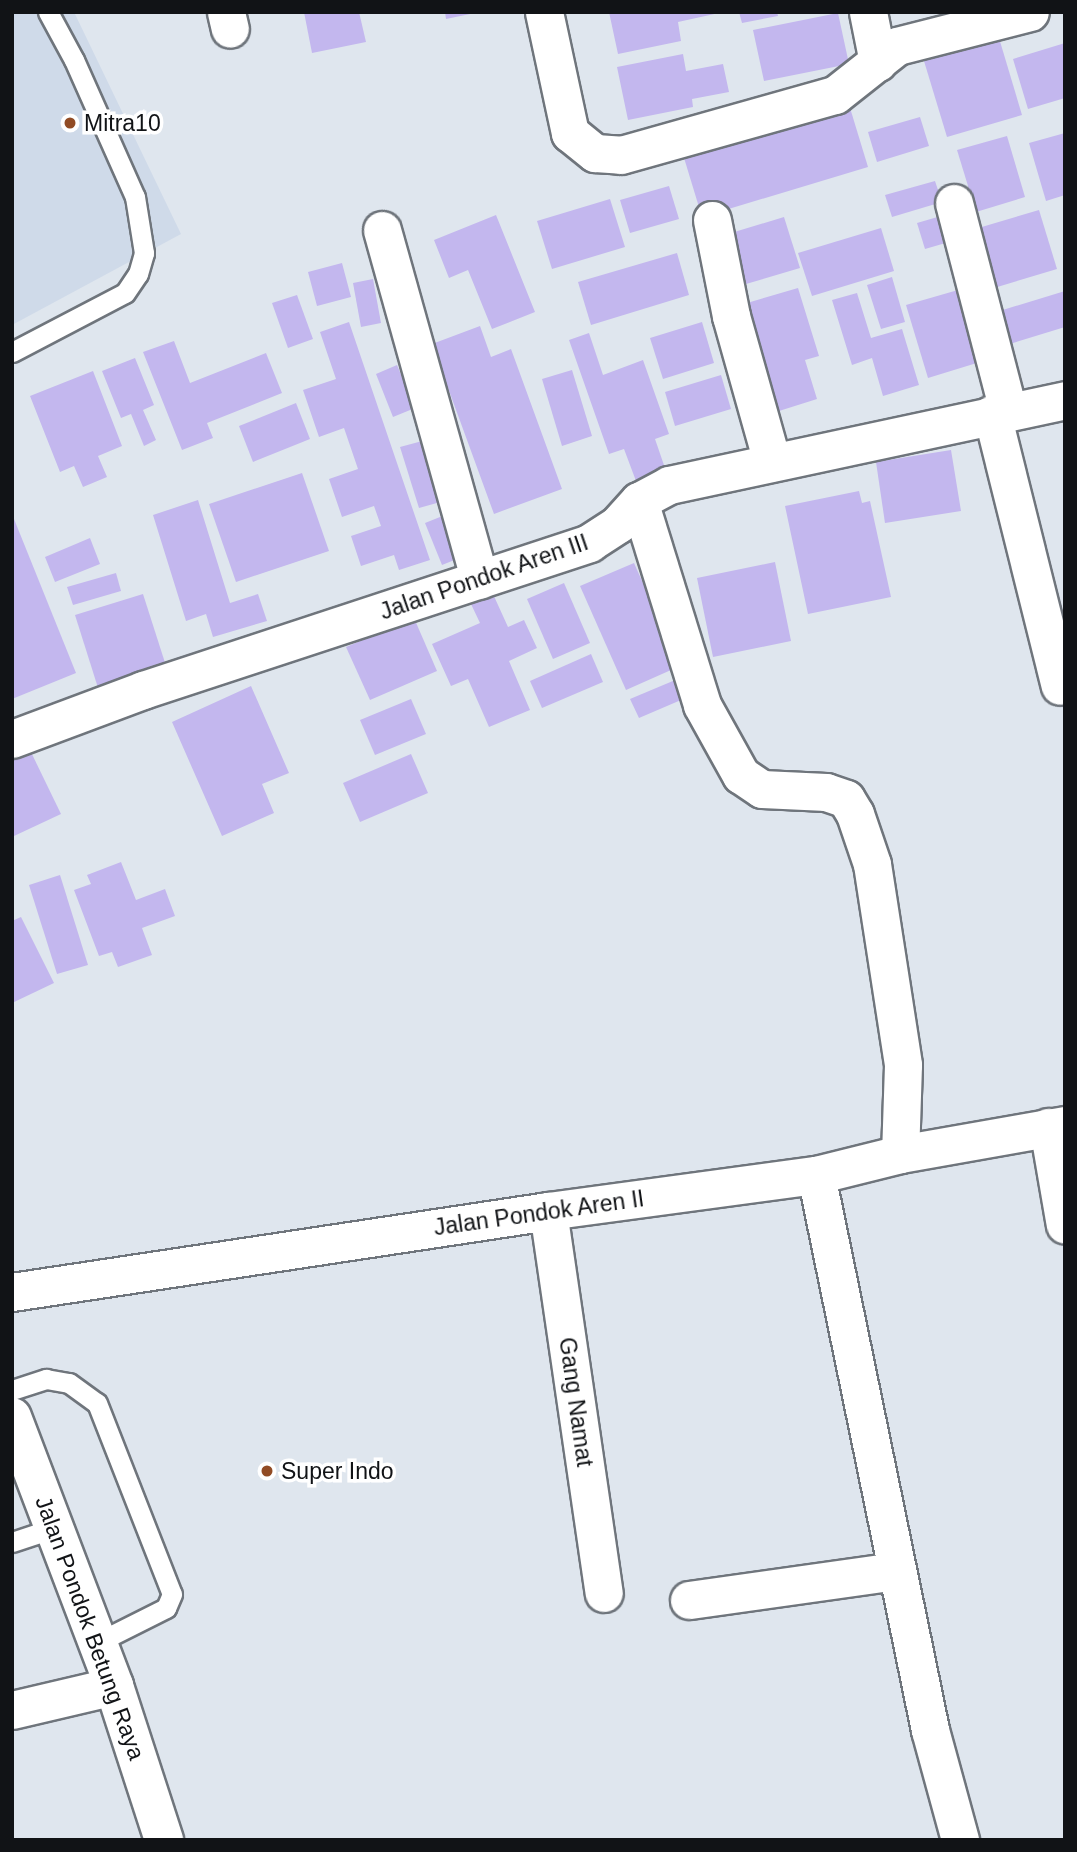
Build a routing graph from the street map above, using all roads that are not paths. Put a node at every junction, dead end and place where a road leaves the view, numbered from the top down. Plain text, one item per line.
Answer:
1 (48, 12) edge
2 (544, 12) edge
3 (868, 12) edge
4 (1030, 12) edge
5 (878, 62) junction
6 (954, 203) dead end
7 (712, 220) dead end
8 (382, 230) dead end
9 (12, 352) edge
10 (1065, 400) edge
11 (1000, 412) junction
12 (772, 463) junction
13 (639, 501) junction
14 (480, 580) junction
15 (1060, 686) dead end
16 (12, 739) edge
17 (1057, 1126) edge
18 (900, 1154) junction
19 (816, 1175) junction
20 (548, 1210) junction
21 (1065, 1225) edge
22 (12, 1292) edge
23 (12, 1390) edge
24 (12, 1417) edge
25 (54, 1528) junction
26 (12, 1542) edge
27 (896, 1571) junction
28 (604, 1593) dead end
29 (689, 1600) dead end
30 (96, 1643) junction
31 (114, 1686) junction
32 (12, 1710) edge
33 (164, 1840) edge
34 (960, 1840) edge

1 - 9 lane
2 - 5 street
3 - 5 street
4 - 5 street
6 - 11 street
7 - 12 street
8 - 14 street
10 - 11 street, Jalan Pondok Aren III
11 - 12 street, Jalan Pondok Aren III
11 - 15 street
12 - 13 street, Jalan Pondok Aren III
13 - 14 street, Jalan Pondok Aren III
13 - 18 street
14 - 16 street, Jalan Pondok Aren III
17 - 18 street, Jalan Pondok Aren II
17 - 21 street
18 - 19 street, Jalan Pondok Aren II
19 - 20 street, Jalan Pondok Aren II
19 - 27 street
20 - 22 street, Jalan Pondok Aren II
20 - 28 street, Gang Namat
23 - 30 lane
24 - 25 main road, Jalan Pondok Betung Raya
25 - 26 lane
25 - 30 main road, Jalan Pondok Betung Raya
27 - 29 street
27 - 34 street
30 - 31 main road, Jalan Pondok Betung Raya
31 - 32 street
31 - 33 main road, Jalan Pondok Betung Raya

